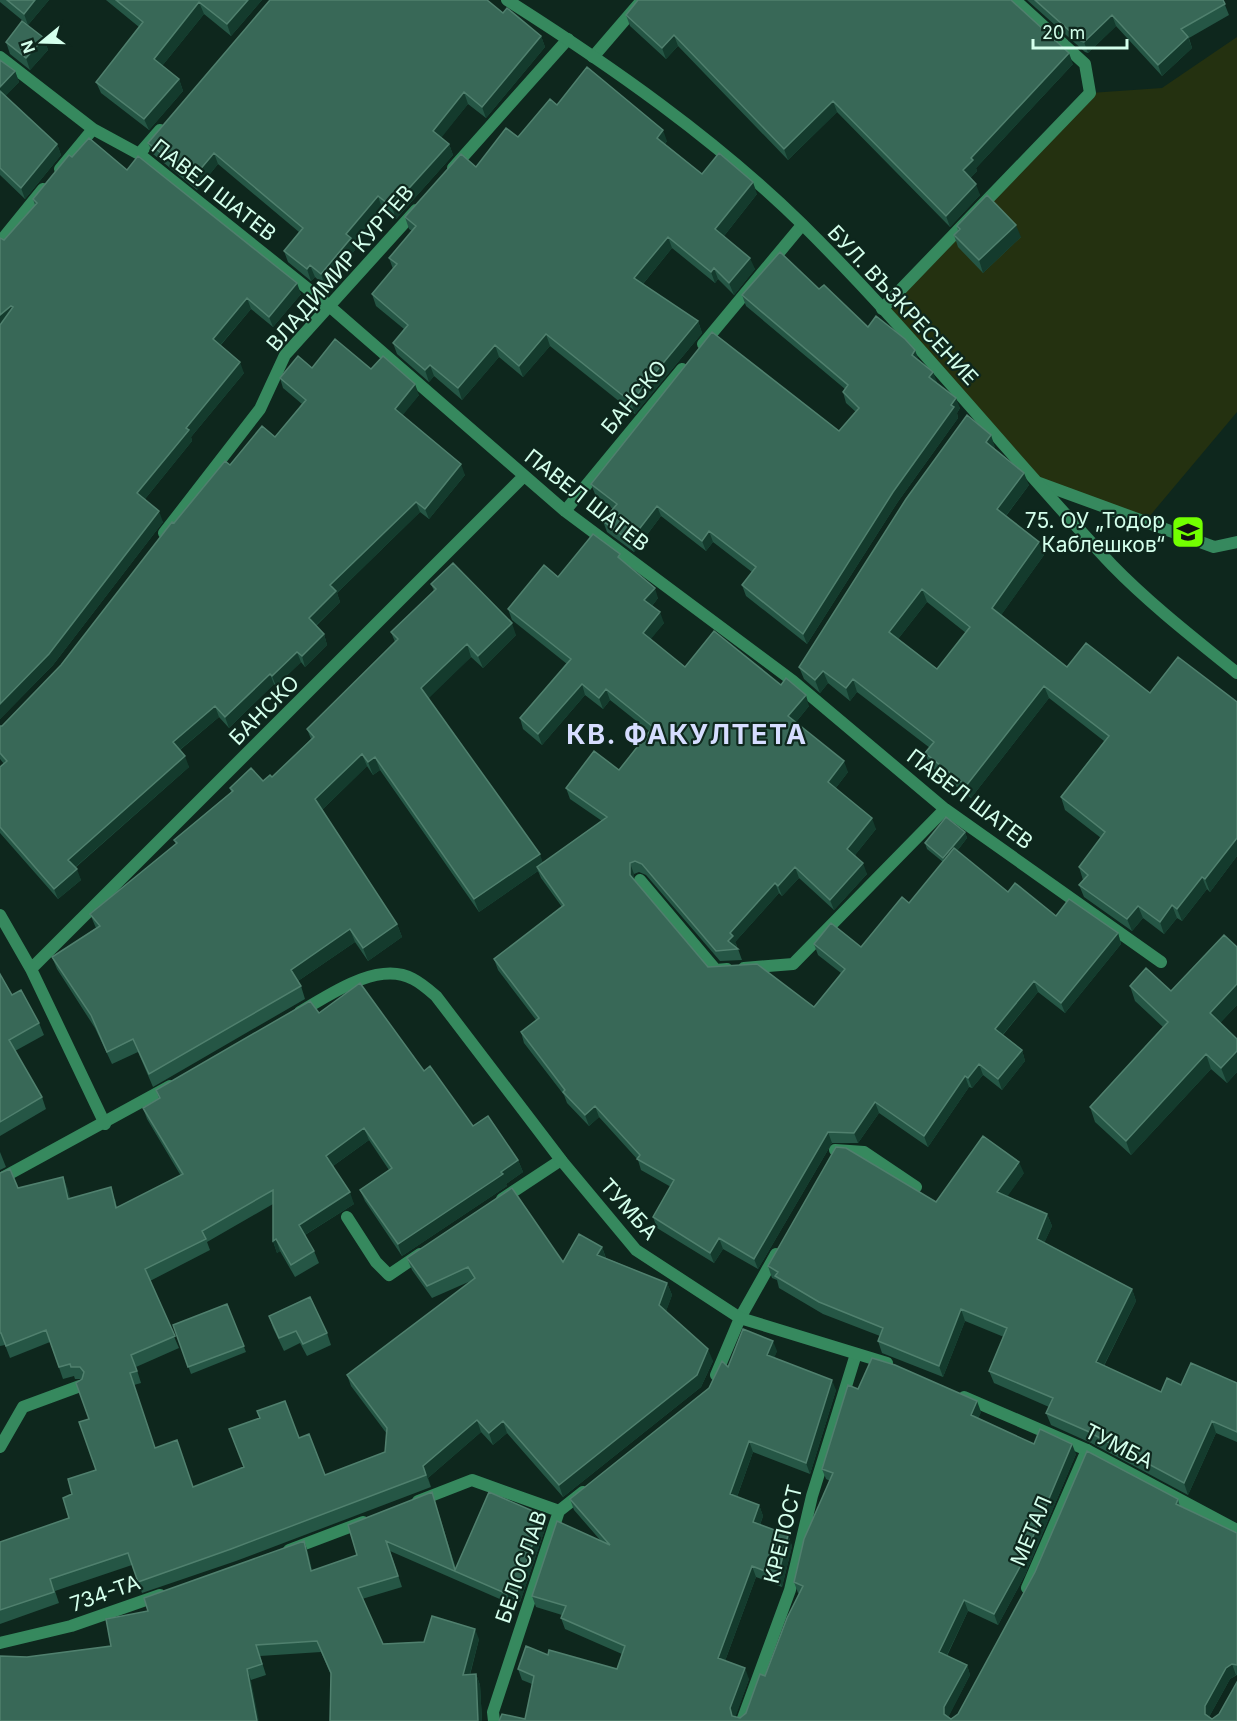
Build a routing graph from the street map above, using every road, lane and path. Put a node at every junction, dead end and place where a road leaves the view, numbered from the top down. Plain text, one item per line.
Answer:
1 (507, 0) edge
2 (642, 0) edge
3 (1016, 0) edge
4 (568, 39) junction
5 (0, 57) edge
6 (593, 57) junction
7 (170, 118) edge
8 (93, 129) junction
9 (139, 154) junction
10 (444, 178) edge
11 (428, 196) edge
12 (802, 225) junction
13 (0, 242) edge
14 (328, 305) junction
15 (882, 309) junction
16 (523, 477) junction
17 (1039, 483) junction
18 (565, 511) junction
19 (159, 540) edge
20 (1237, 542) edge
21 (1237, 673) edge
22 (945, 809) junction
23 (640, 880) dead end
24 (0, 915) edge
25 (1161, 962) dead end
26 (31, 969) junction
27 (288, 1018) edge
28 (186, 1077) edge
29 (105, 1124) junction
30 (561, 1160) junction
31 (830, 1160) edge
32 (0, 1179) edge
33 (916, 1187) edge
34 (494, 1204) edge
35 (347, 1217) dead end
36 (785, 1239) edge
37 (427, 1249) edge
38 (740, 1318) junction
39 (856, 1354) junction
40 (902, 1368) edge
41 (80, 1386) edge
42 (952, 1391) edge
43 (708, 1392) edge
44 (0, 1448) edge
45 (1087, 1450) junction
46 (596, 1481) edge
47 (405, 1506) edge
48 (559, 1511) junction
49 (371, 1519) edge
50 (1237, 1530) edge
51 (282, 1552) edge
52 (171, 1592) edge
53 (1021, 1599) edge
54 (0, 1643) edge
55 (494, 1721) edge
56 (742, 1721) edge

1 - 4 street, БУЛ. ВЪЗКРЕСЕНИЕ
2 - 6 street
3 - 15 street
4 - 6 street, БУЛ. ВЪЗКРЕСЕНИЕ
4 - 10 street, ВЛАДИМИР КУРТЕВ
5 - 8 street, ПАВЕЛ ШАТЕВ
6 - 12 street, БУЛ. ВЪЗКРЕСЕНИЕ
7 - 9 street
8 - 9 street, ПАВЕЛ ШАТЕВ
8 - 13 street
9 - 14 street, ПАВЕЛ ШАТЕВ
11 - 14 street, ВЛАДИМИР КУРТЕВ
12 - 15 street, БУЛ. ВЪЗКРЕСЕНИЕ
12 - 18 street, БАНСКО
14 - 16 street, ПАВЕЛ ШАТЕВ
14 - 19 street, ВЛАДИМИР КУРТЕВ
15 - 17 street, БУЛ. ВЪЗКРЕСЕНИЕ
16 - 18 street, ПАВЕЛ ШАТЕВ
16 - 26 street, БАНСКО
17 - 20 street
17 - 21 street, БУЛ. ВЪЗКРЕСЕНИЕ
18 - 22 street, ПАВЕЛ ШАТЕВ
22 - 23 street
22 - 25 street, ПАВЕЛ ШАТЕВ
24 - 26 street
26 - 29 street
27 - 30 street, ТУМБА
28 - 29 street
29 - 32 street
30 - 34 street
30 - 38 street, ТУМБА
31 - 33 street
35 - 37 street
36 - 38 street
38 - 39 street, ТУМБА
38 - 43 street
39 - 40 street, ТУМБА
39 - 56 street, КРЕПОСТ
41 - 44 street
42 - 45 street, ТУМБА
45 - 50 street, ТУМБА
45 - 53 street, МЕТАЛ
46 - 48 street, БЕЛОСЛАВ
47 - 48 street
48 - 55 street, БЕЛОСЛАВ
49 - 51 street
52 - 54 street, 734-ТА

